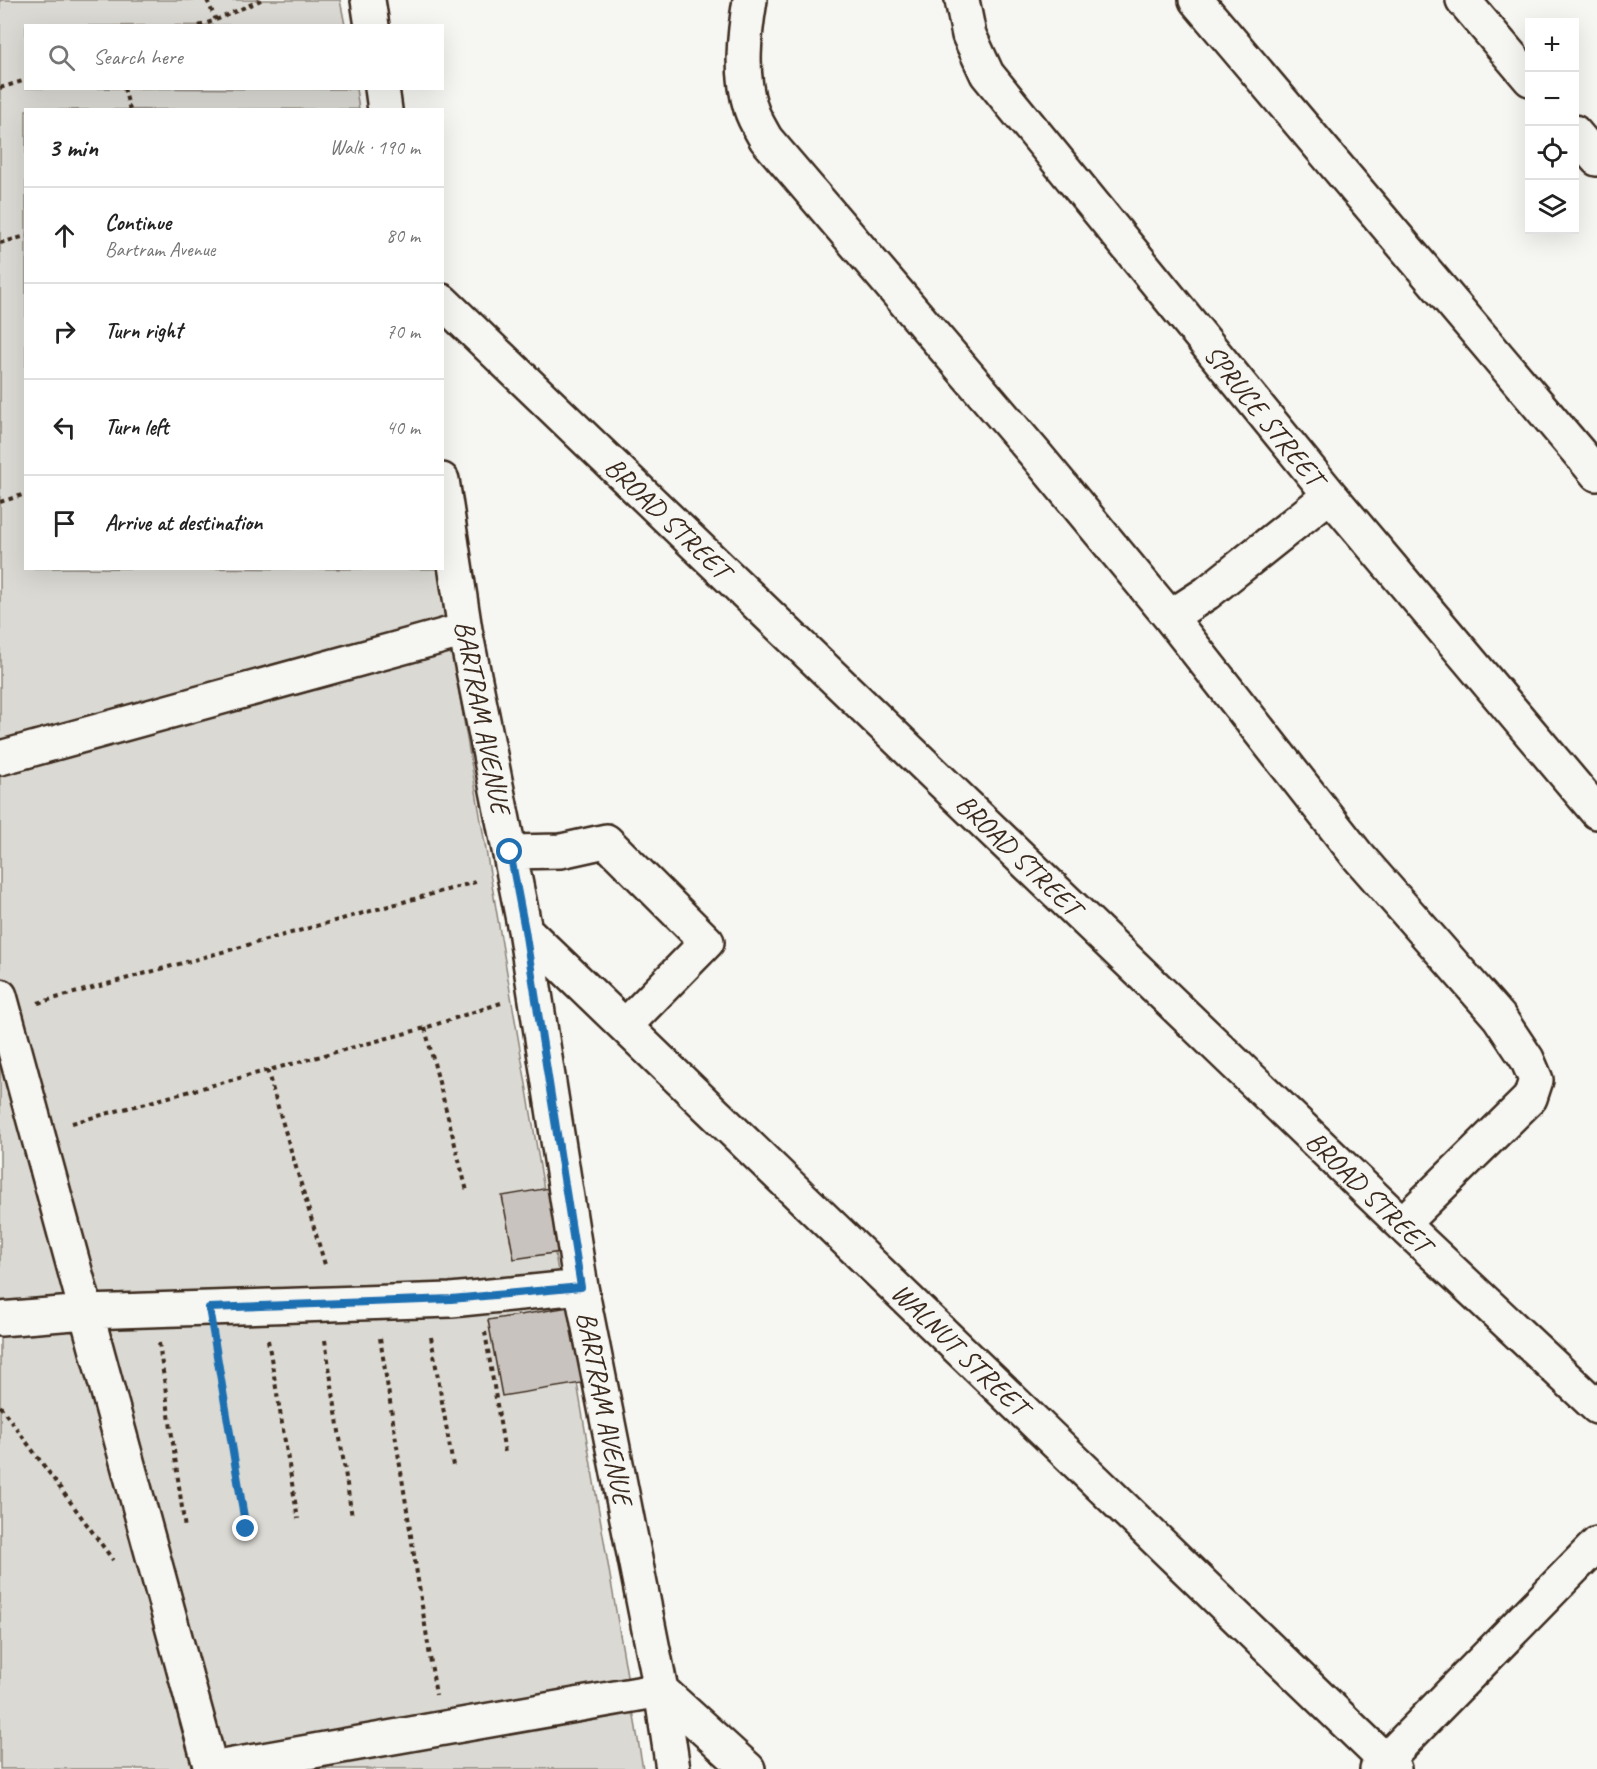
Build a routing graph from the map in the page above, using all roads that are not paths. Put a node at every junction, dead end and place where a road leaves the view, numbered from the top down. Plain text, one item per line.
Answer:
1 (368, 0) edge
2 (750, 0) edge
3 (962, 0) edge
4 (1196, 0) edge
5 (1463, 0) edge
6 (372, 24) edge
7 (1525, 73) edge
8 (382, 90) edge
9 (385, 108) edge
10 (1579, 137) edge
11 (1597, 159) edge
12 (444, 303) edge
13 (1597, 474) edge
14 (444, 493) edge
15 (1330, 495) junction
16 (1170, 617) junction
17 (465, 630) junction
18 (0, 758) edge
19 (1597, 812) edge
20 (510, 852) junction
21 (525, 930) junction
22 (2, 1004) edge
23 (625, 1026) junction
24 (1402, 1224) junction
25 (581, 1287) junction
26 (86, 1312) junction
27 (15, 1317) edge
28 (0, 1339) edge
29 (1597, 1407) edge
30 (1597, 1544) edge
31 (661, 1689) junction
32 (1385, 1766) edge
33 (211, 1769) edge
34 (673, 1769) edge
35 (748, 1769) edge

1 - 6 street
2 - 16 street
3 - 15 street, SPRUCE STREET
4 - 13 street
5 - 7 street
8 - 9 street
10 - 11 street
12 - 24 street, BROAD STREET
14 - 17 street, BARTRAM AVENUE
15 - 16 street
15 - 19 street, SPRUCE STREET
16 - 24 street
17 - 18 street
17 - 20 street, BARTRAM AVENUE
20 - 21 street, BARTRAM AVENUE
20 - 23 street
21 - 23 street, WALNUT STREET
21 - 25 street, BARTRAM AVENUE
22 - 26 street
23 - 32 street, WALNUT STREET
24 - 29 street, BROAD STREET
25 - 26 street
25 - 31 street, BARTRAM AVENUE
26 - 27 street
26 - 33 street
27 - 28 street
30 - 32 street
31 - 33 street
31 - 34 street, BARTRAM AVENUE
31 - 35 street

